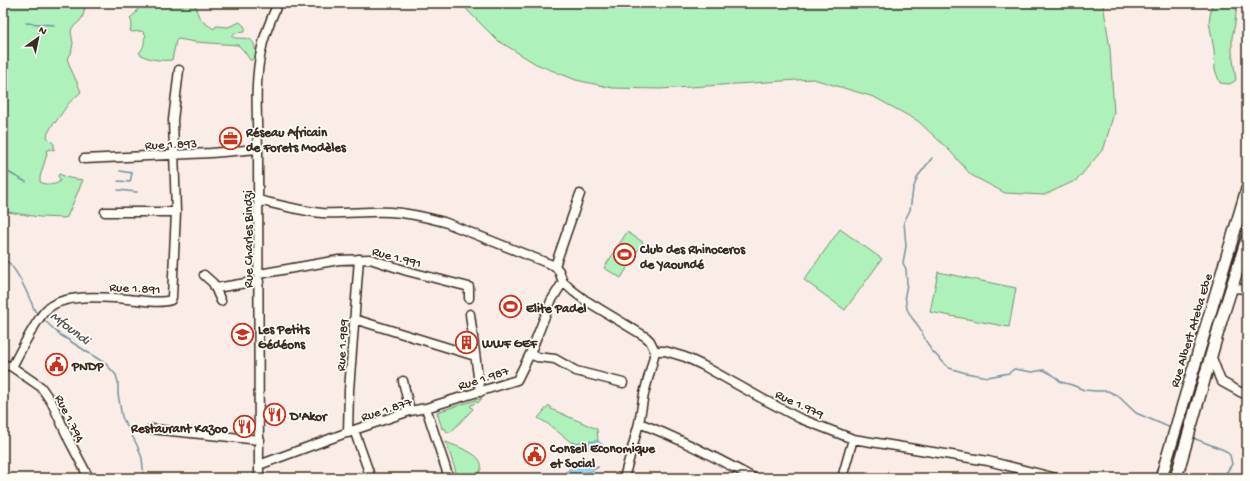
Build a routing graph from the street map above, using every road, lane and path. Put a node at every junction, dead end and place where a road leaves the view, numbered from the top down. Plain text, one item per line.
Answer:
1 (278, 3) edge
2 (179, 70) dead end
3 (258, 149) junction
4 (174, 155) junction
5 (84, 159) dead end
6 (1247, 189) edge
7 (580, 194) dead end
8 (258, 200) junction
9 (105, 212) dead end
10 (176, 212) junction
11 (1247, 239) edge
12 (360, 259) junction
13 (555, 266) junction
14 (204, 275) dead end
15 (259, 278) junction
16 (563, 282) junction
17 (216, 288) junction
18 (1232, 288) junction
19 (1247, 289) edge
20 (469, 298) dead end
21 (222, 301) dead end
22 (470, 314) dead end
23 (354, 319) junction
24 (655, 351) junction
25 (530, 354) junction
26 (1211, 355) junction
27 (475, 356) junction
28 (3, 364) edge
29 (12, 367) junction
30 (403, 381) dead end
31 (623, 383) dead end
32 (1246, 391) edge
33 (480, 392) junction
34 (426, 408) junction
35 (410, 411) junction
36 (639, 423) junction
37 (151, 429) dead end
38 (351, 431) junction
39 (853, 439) junction
40 (260, 440) junction
41 (259, 465) junction
42 (89, 478) edge
43 (259, 478) edge
44 (371, 478) edge
45 (449, 478) edge
46 (624, 478) edge
47 (754, 478) edge
48 (842, 478) edge
49 (1056, 478) edge
50 (1161, 478) edge
51 (1176, 478) edge

1 - 3 street, Rue Charles Bindzi
2 - 4 street, Rue 1.891
3 - 4 street, Rue 1.893
3 - 8 street, Rue Charles Bindzi
4 - 5 street, Rue 1.893
4 - 10 street, Rue 1.891
6 - 50 highway, Rue Albert Ateba Ebe
7 - 13 street
8 - 13 street
8 - 15 street, Rue Charles Bindzi
9 - 10 street
10 - 29 street, Rue 1.891
11 - 18 highway
12 - 15 street, Rue 1.991
12 - 20 street, Rue 1.991
12 - 23 street, Rue 1.989
13 - 16 street
14 - 17 street
15 - 17 street, Rue 1.991
15 - 40 street, Rue Charles Bindzi
16 - 24 street
16 - 25 street, Rue 1.987
17 - 21 street
18 - 19 street
18 - 26 highway
22 - 27 street
23 - 27 street
23 - 38 street, Rue 1.989
24 - 36 street
24 - 39 street, Rue 1.979
25 - 31 street
25 - 33 street, Rue 1.987
26 - 32 street
26 - 51 highway
27 - 33 street
28 - 29 street, Rue 1.794
29 - 42 street, Rue 1.794
30 - 35 street
33 - 34 street, Rue 1.987
34 - 35 street, Rue 1.877
34 - 45 street, Rue 1.877
35 - 38 street, Rue 1.877
36 - 46 street
36 - 47 street
37 - 40 street
38 - 41 street
38 - 44 street, Rue 1.877
39 - 48 street
39 - 49 street, Rue 1.979
40 - 41 street, Rue Charles Bindzi
41 - 43 street, Rue Charles Bindzi

